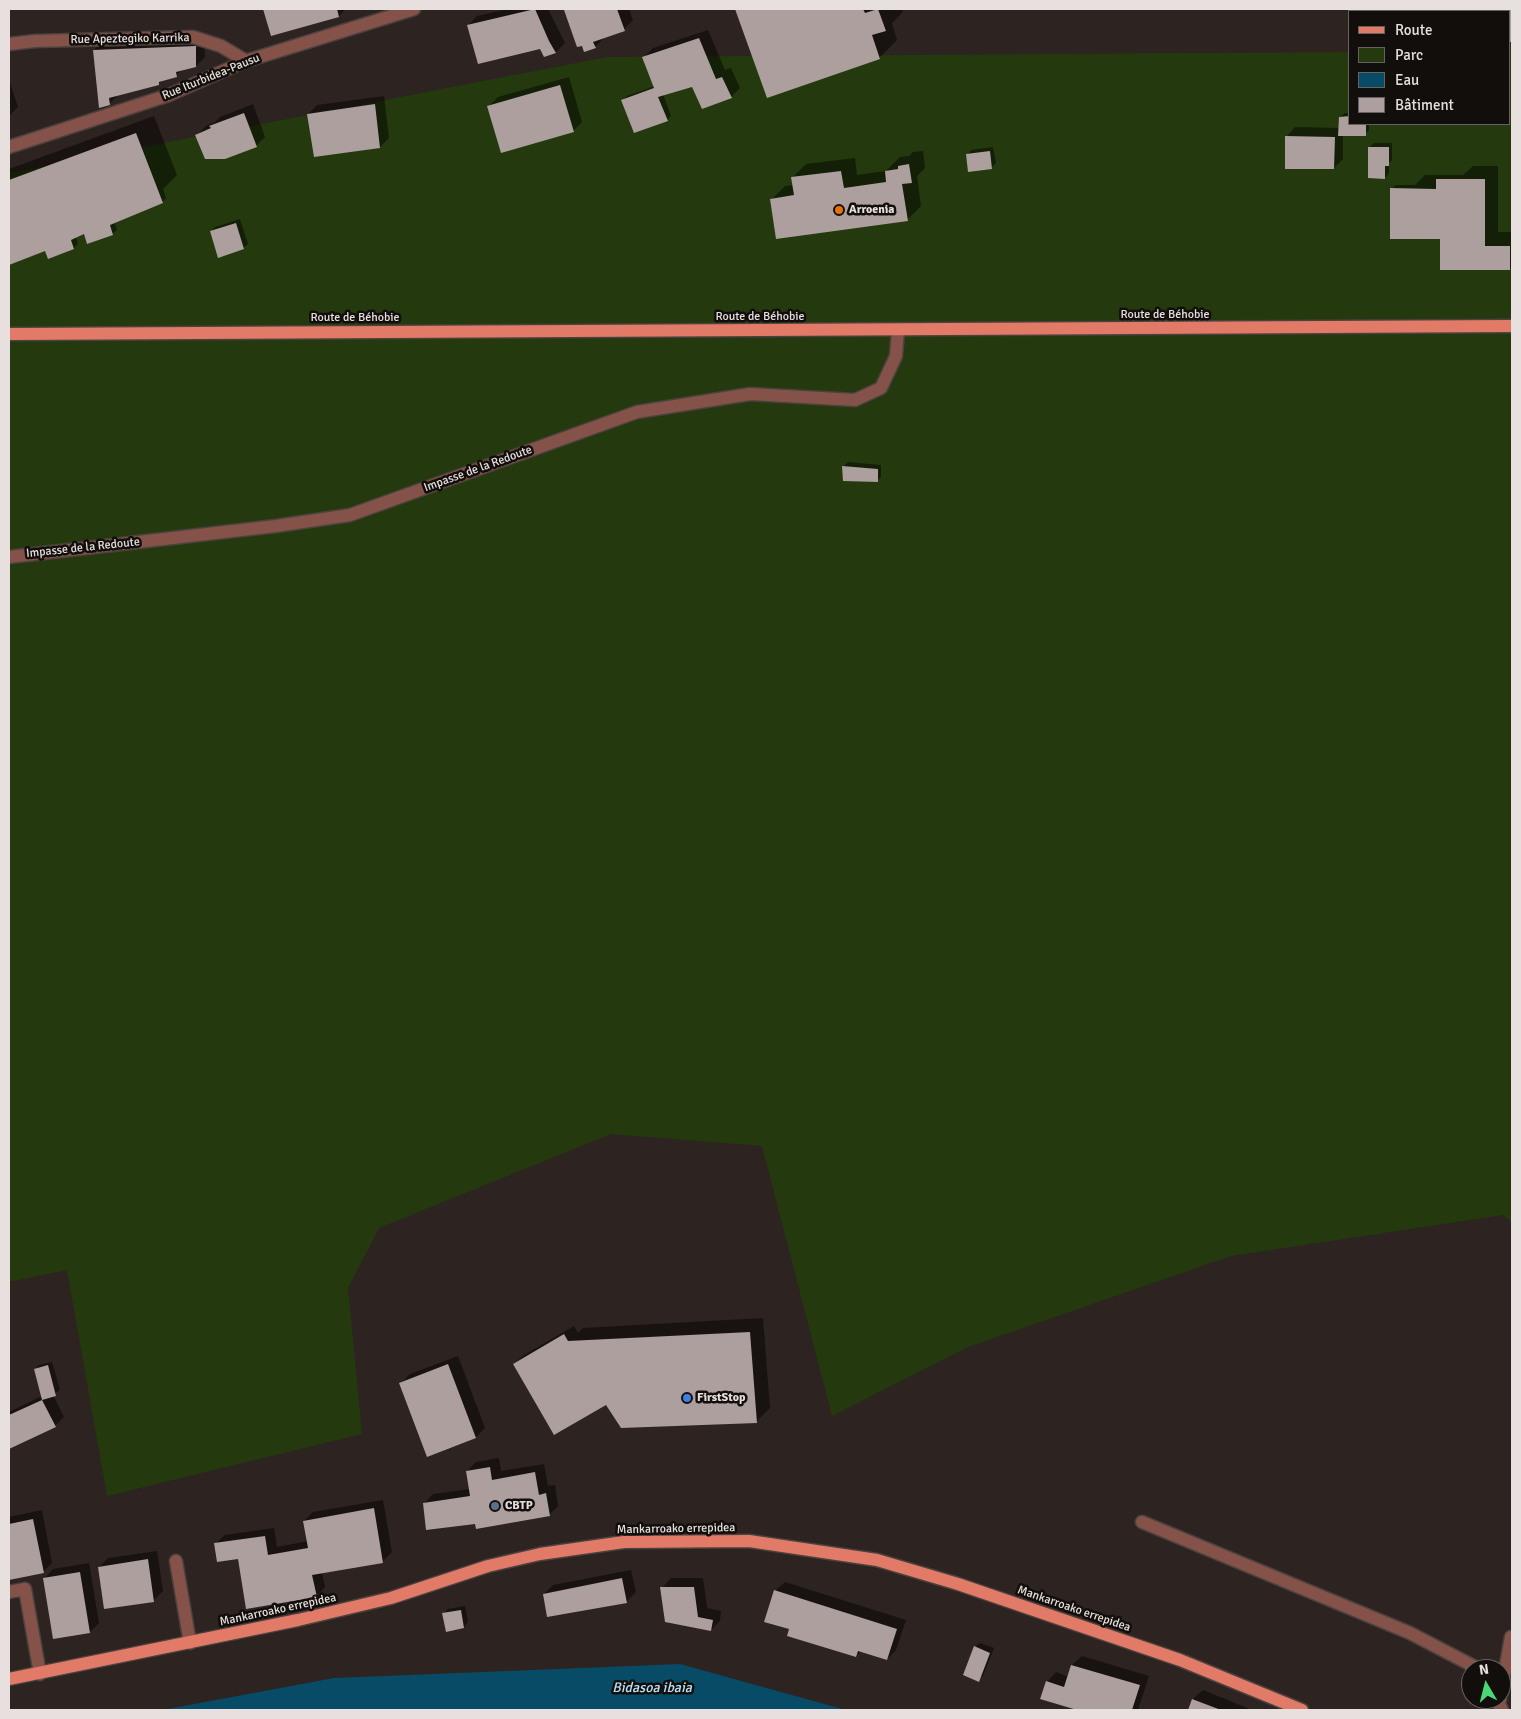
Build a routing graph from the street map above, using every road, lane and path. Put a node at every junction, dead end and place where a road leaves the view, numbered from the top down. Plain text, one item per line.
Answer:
1 (414, 9) edge
2 (9, 44) edge
3 (246, 61) junction
4 (9, 147) edge
5 (1512, 326) edge
6 (898, 330) junction
7 (9, 334) edge
8 (9, 557) edge
9 (1142, 1522) dead end
10 (176, 1561) dead end
11 (9, 1592) edge
12 (1512, 1637) edge
13 (190, 1643) junction
14 (1507, 1659) edge
15 (1461, 1660) edge
16 (40, 1674) junction
17 (9, 1680) edge
18 (1302, 1710) edge

1 - 3 street, Rue Iturbidea-Pausu
2 - 3 street, Rue Apeztegiko Karrika
3 - 4 street, Rue Iturbidea-Pausu
5 - 6 main road, Route de Béhobie
6 - 7 main road, Route de Béhobie
6 - 8 street, Impasse de la Redoute
9 - 15 street
10 - 13 street
11 - 16 street
12 - 14 street
13 - 16 main road, Mankarroako errepidea
13 - 18 main road, Mankarroako errepidea
16 - 17 main road, Mankarroako errepidea

